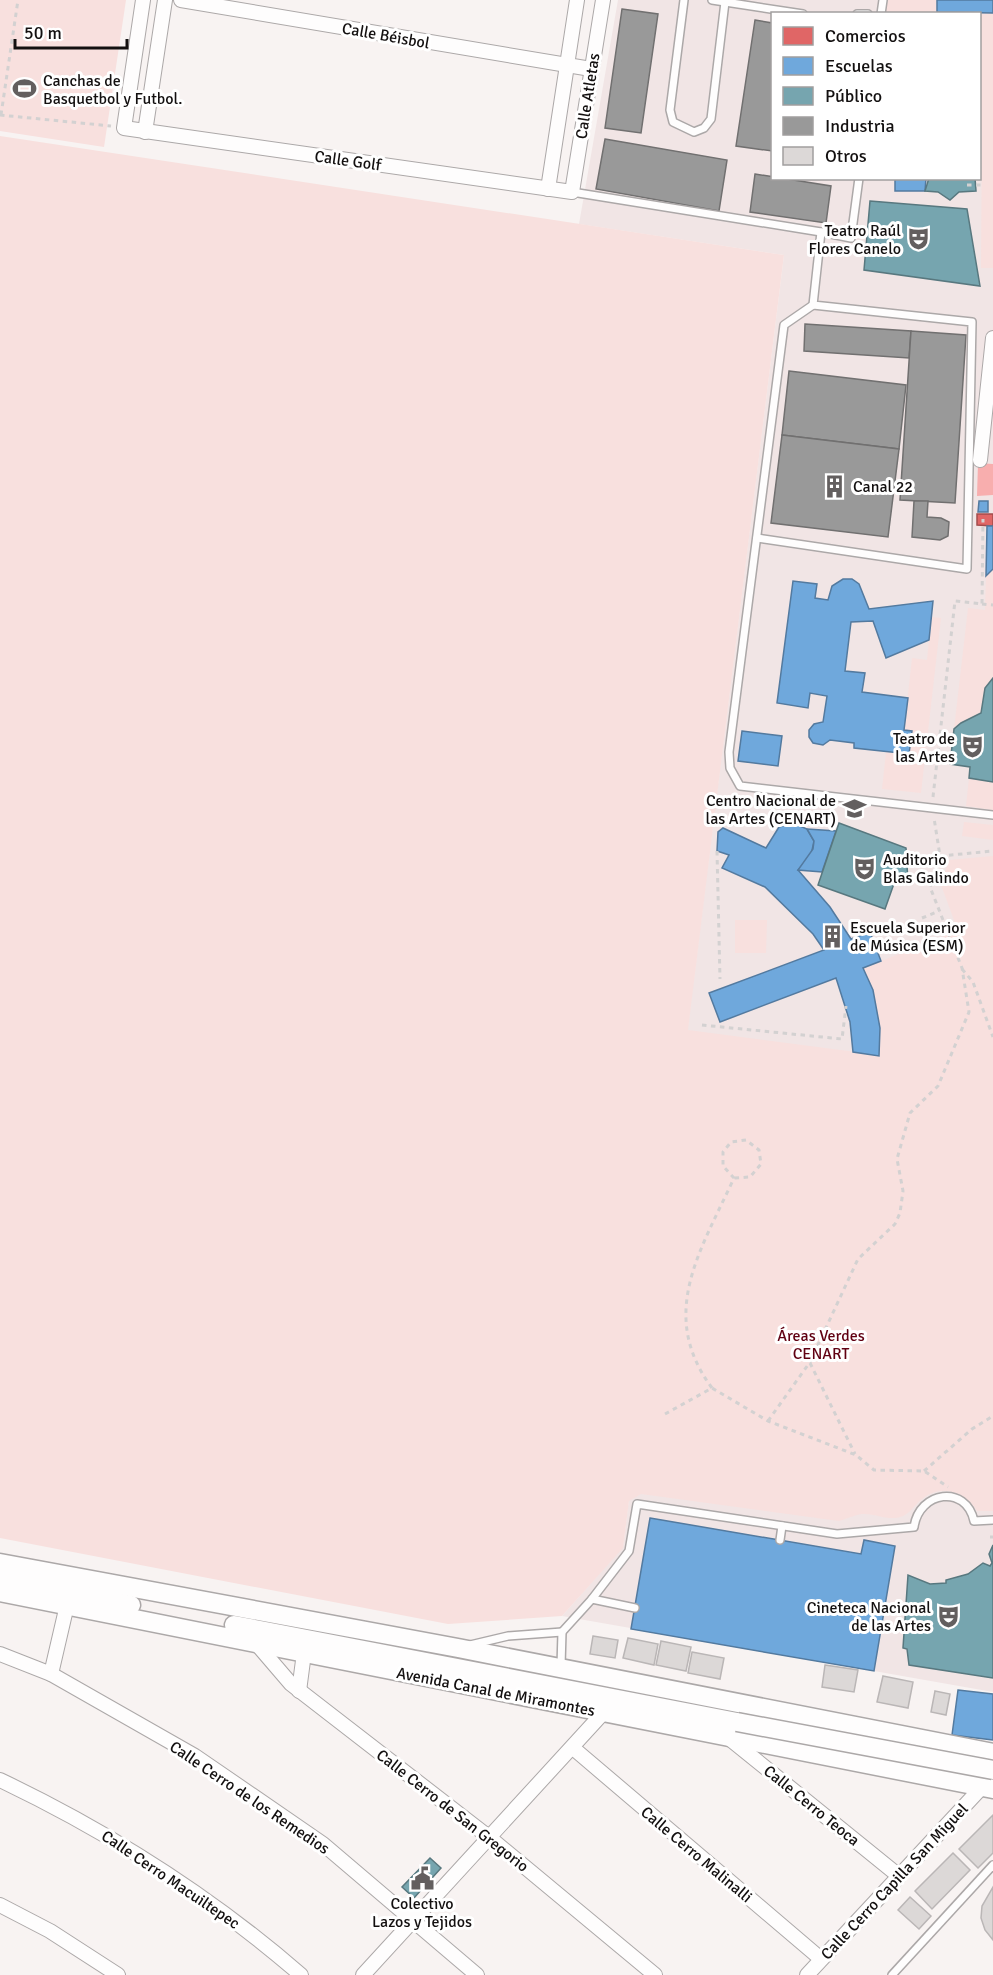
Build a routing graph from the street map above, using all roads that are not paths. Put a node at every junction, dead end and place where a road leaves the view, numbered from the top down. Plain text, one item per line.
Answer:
1 (143, 0) edge
2 (165, 0) edge
3 (181, 0) edge
4 (577, 0) edge
5 (603, 0) edge
6 (684, 0) edge
7 (712, 0) edge
8 (725, 2) junction
9 (789, 12) edge
10 (567, 65) junction
11 (591, 69) junction
12 (145, 132) junction
13 (859, 180) edge
14 (548, 189) junction
15 (572, 192) junction
16 (821, 232) junction
17 (813, 305) junction
18 (993, 338) edge
19 (980, 460) dead end
20 (757, 538) junction
21 (993, 815) edge
22 (993, 1520) edge
23 (782, 1526) junction
24 (780, 1540) dead end
25 (0, 1563) edge
26 (0, 1579) edge
27 (0, 1592) edge
28 (592, 1599) junction
29 (68, 1605) junction
30 (635, 1608) dead end
31 (562, 1632) junction
32 (255, 1642) junction
33 (458, 1648) junction
34 (304, 1653) junction
35 (0, 1654) edge
36 (562, 1669) junction
37 (51, 1674) junction
38 (519, 1680) junction
39 (299, 1691) junction
40 (573, 1705) junction
41 (603, 1713) junction
42 (831, 1720) junction
43 (869, 1727) junction
44 (724, 1735) junction
45 (573, 1748) junction
46 (993, 1753) edge
47 (815, 1754) junction
48 (860, 1764) junction
49 (993, 1770) edge
50 (0, 1780) edge
51 (987, 1788) edge
52 (490, 1838) junction
53 (993, 1865) edge
54 (899, 1876) junction
55 (0, 1905) edge
56 (412, 1922) junction
57 (821, 1959) junction
58 (118, 1975) edge
59 (301, 1975) edge
60 (363, 1975) edge
61 (477, 1975) edge
62 (655, 1975) edge
63 (807, 1975) edge
64 (892, 1975) edge

1 - 12 street, Calle Golf
2 - 12 street
3 - 10 street, Calle Béisbol
4 - 10 street, Calle Atletas
5 - 11 street, Calle Atletas
6 - 8 lane
7 - 8 lane
8 - 9 lane
10 - 11 street, Calle Béisbol
10 - 14 street, Calle Atletas
11 - 15 street, Calle Atletas
12 - 14 street, Calle Golf
13 - 16 lane
14 - 15 street, Calle Golf
15 - 16 lane
16 - 17 lane
17 - 20 lane
17 - 20 lane
18 - 19 street
20 - 21 lane
22 - 23 lane
23 - 24 lane
23 - 28 lane
25 - 33 main road, Avenida Canal de Miramontes
26 - 38 main road, Avenida Canal de Miramontes
27 - 29 main road, Avenida Canal de Miramontes
28 - 30 lane
28 - 31 lane
29 - 32 main road, Avenida Canal de Miramontes
29 - 37 street
31 - 33 lane
31 - 36 lane
32 - 34 main road, Avenida Canal de Miramontes
32 - 39 street, Calle Cerro de San Gregorio
33 - 36 main road, Avenida Canal de Miramontes
34 - 39 street
34 - 40 main road, Avenida Canal de Miramontes
35 - 37 street, Calle Cerro de los Remedios
36 - 42 main road, Avenida Canal de Miramontes
37 - 56 street, Calle Cerro de los Remedios
38 - 40 main road
38 - 49 main road, Avenida Canal de Miramontes, bridge
39 - 52 street, Calle Cerro de San Gregorio
40 - 41 main road, Avenida Canal de Miramontes
41 - 44 main road, Avenida Canal de Miramontes
41 - 45 street
42 - 43 main road, Avenida Canal de Miramontes
42 - 47 main road
43 - 46 main road, Avenida Canal de Miramontes
43 - 48 main road
44 - 47 main road, Avenida Canal de Miramontes
44 - 54 street, Calle Cerro Teoca
45 - 52 street
45 - 57 street, Calle Cerro Malinalli
47 - 48 main road, Avenida Canal de Miramontes
48 - 51 main road, Avenida Canal de Miramontes
50 - 59 street, Calle Cerro Macuiltepec
51 - 54 street, Calle Cerro Capilla San Miguel
52 - 56 street
52 - 62 street, Calle Cerro de San Gregorio
53 - 64 lane
54 - 57 street, Calle Cerro Capilla San Miguel
55 - 58 street
56 - 60 street
56 - 61 street, Calle Cerro de los Remedios
57 - 63 street, Calle Cerro Capilla San Miguel

